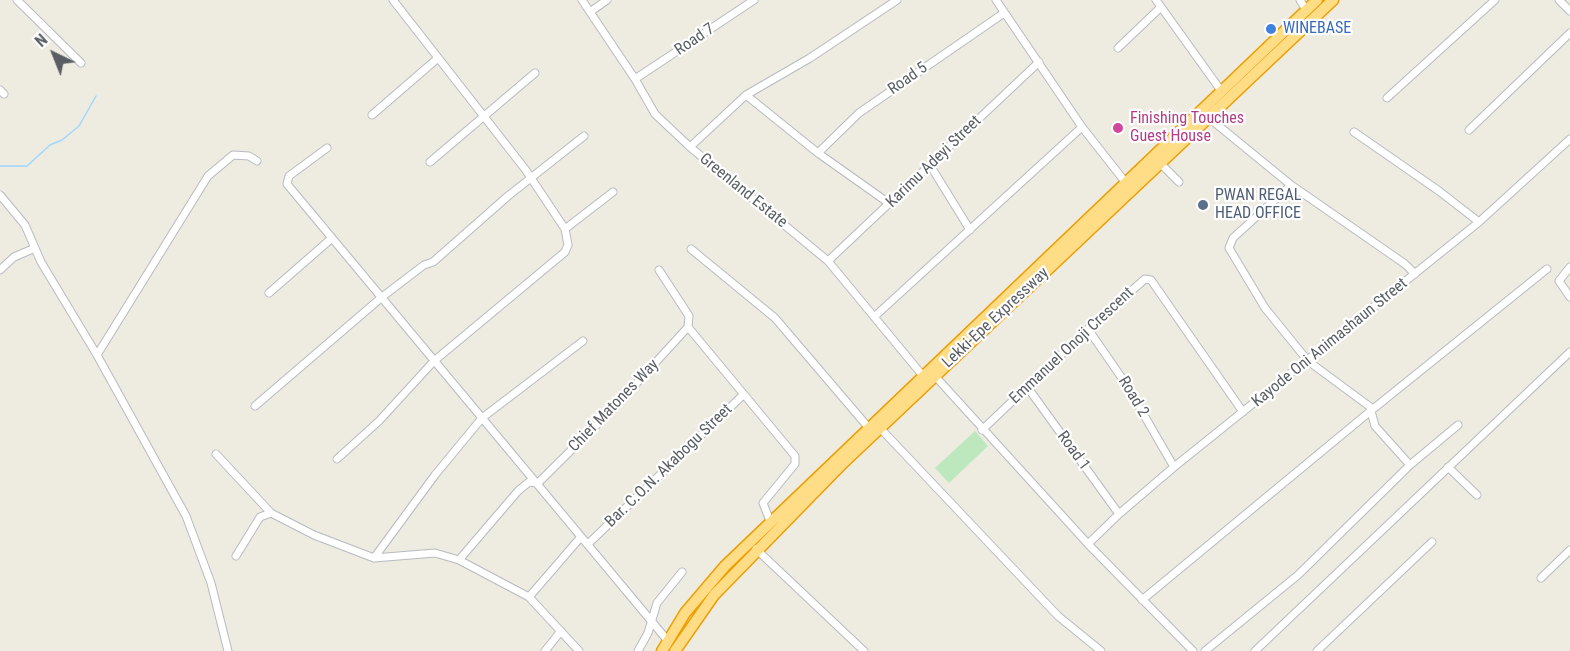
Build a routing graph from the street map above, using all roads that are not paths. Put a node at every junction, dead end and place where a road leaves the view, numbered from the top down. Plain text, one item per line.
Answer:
1 (17, 0) edge
2 (393, 0) edge
3 (582, 0) edge
4 (607, 0) edge
5 (754, 0) edge
6 (897, 0) edge
7 (996, 0) edge
8 (1156, 0) edge
9 (1300, 0) edge
10 (1317, 0) edge
11 (1332, 0) edge
12 (1495, 0) edge
13 (1559, 0) edge
14 (1161, 7) junction
15 (1306, 10) junction
16 (1570, 11) edge
17 (590, 12) junction
18 (1004, 13) junction
19 (1570, 33) edge
20 (1118, 48) dead end
21 (438, 58) junction
22 (1039, 62) junction
23 (81, 63) dead end
24 (536, 73) dead end
25 (635, 79) junction
26 (1222, 92) junction
27 (746, 95) junction
28 (1387, 98) dead end
29 (372, 114) dead end
30 (1209, 118) junction
31 (483, 119) junction
32 (1082, 127) junction
33 (1469, 130) dead end
34 (1354, 132) dead end
35 (584, 136) dead end
36 (1570, 139) edge
37 (327, 147) dead end
38 (690, 147) junction
39 (818, 153) junction
40 (257, 161) dead end
41 (430, 162) dead end
42 (1160, 163) junction
43 (930, 165) junction
44 (530, 178) junction
45 (1179, 182) dead end
46 (1126, 183) junction
47 (1291, 185) junction
48 (613, 192) dead end
49 (0, 195) edge
50 (890, 204) junction
51 (1479, 222) junction
52 (970, 230) junction
53 (567, 233) junction
54 (332, 238) junction
55 (35, 248) junction
56 (691, 249) dead end
57 (828, 261) junction
58 (1570, 267) edge
59 (1547, 269) dead end
60 (0, 270) edge
61 (659, 270) dead end
62 (1415, 274) junction
63 (269, 293) dead end
64 (382, 297) junction
65 (1570, 297) edge
66 (993, 315) junction
67 (874, 317) junction
68 (688, 327) junction
69 (1088, 329) junction
70 (582, 341) dead end
71 (1570, 352) edge
72 (97, 355) junction
73 (434, 361) junction
74 (1308, 361) junction
75 (929, 376) junction
76 (1028, 388) junction
77 (743, 395) junction
78 (255, 406) dead end
79 (1372, 410) junction
80 (1243, 412) junction
81 (482, 418) junction
82 (1458, 425) dead end
83 (868, 427) junction
84 (880, 428) junction
85 (982, 430) junction
86 (216, 454) dead end
87 (337, 459) dead end
88 (1410, 465) junction
89 (1174, 467) junction
90 (1449, 467) junction
91 (538, 483) junction
92 (1477, 495) dead end
93 (271, 513) junction
94 (1119, 514) junction
95 (770, 521) junction
96 (580, 538) junction
97 (1432, 542) dead end
98 (588, 544) junction
99 (1088, 544) junction
100 (756, 549) junction
101 (1570, 550) edge
102 (236, 556) dead end
103 (374, 558) junction
104 (459, 560) junction
105 (682, 572) dead end
106 (1540, 578) dead end
107 (529, 597) junction
108 (1142, 600) junction
109 (650, 620) junction
110 (561, 631) junction
111 (668, 641) junction
112 (228, 651) edge
113 (545, 651) edge
114 (579, 651) edge
115 (638, 651) edge
116 (662, 651) edge
117 (675, 651) edge
118 (864, 651) edge
119 (1101, 651) edge
120 (1193, 651) edge
121 (1205, 651) edge
122 (1255, 651) edge
123 (1317, 651) edge

1 - 23 street
2 - 21 street
3 - 17 street, Greenland Estate
4 - 17 street
5 - 25 street, Road 7
6 - 27 street
7 - 18 street
8 - 14 street
9 - 15 street
10 - 15 highway, Lekki-Epe Expressway
11 - 30 highway, Lekki-Epe Expressway
12 - 28 street
13 - 16 street
14 - 20 street
14 - 26 street
15 - 26 highway, Lekki-Epe Expressway
17 - 25 street, Greenland Estate
18 - 22 street
18 - 39 street, Road 5
19 - 33 street
21 - 29 street
21 - 31 street
22 - 32 street
22 - 43 street, Karimu Adeyi Street
24 - 31 street
25 - 38 street, Greenland Estate
26 - 46 highway, Lekki-Epe Expressway
27 - 38 street
27 - 39 street
30 - 42 highway, Lekki-Epe Expressway
30 - 47 street
31 - 41 street
31 - 44 street
32 - 46 street
32 - 52 street
34 - 51 street
35 - 44 street
36 - 51 street, Kayode Oni Animashaun Street
37 - 54 street
38 - 57 street, Greenland Estate
39 - 50 street
40 - 72 street
42 - 45 street
42 - 66 highway, Lekki-Epe Expressway
43 - 50 street, Karimu Adeyi Street
43 - 52 street
44 - 53 street
44 - 64 street
46 - 66 highway, Lekki-Epe Expressway
47 - 62 street
47 - 74 street
48 - 53 street
49 - 55 street
50 - 57 street, Karimu Adeyi Street
51 - 62 street, Kayode Oni Animashaun Street
52 - 67 street
53 - 73 street
54 - 63 street
54 - 64 street
55 - 60 street
55 - 72 street
56 - 83 street
57 - 67 street, Greenland Estate
58 - 65 street
59 - 79 street
61 - 68 street, Bar. C.O.N. Akabogu Street
62 - 74 street, Kayode Oni Animashaun Street
64 - 73 street
64 - 78 street
66 - 75 highway, Lekki-Epe Expressway
67 - 75 street, Greenland Estate
68 - 77 street, Bar. C.O.N. Akabogu Street
68 - 91 street, Chief Matones Way
69 - 76 street, Emmanuel Onoji Crescent
69 - 80 street, Emmanuel Onoji Crescent
69 - 89 street, Road 2
70 - 81 street
71 - 90 street
72 - 112 street
73 - 81 street
73 - 87 street
74 - 79 street
74 - 80 street, Kayode Oni Animashaun Street
75 - 83 highway, Lekki-Epe Expressway
75 - 84 highway, Lekki-Epe Expressway
75 - 85 street, Greenland Estate
76 - 85 street, Emmanuel Onoji Crescent
76 - 94 street, Road 1
77 - 95 street
77 - 98 street, Bar. C.O.N. Akabogu Street
79 - 88 street
79 - 108 street
80 - 89 street, Kayode Oni Animashaun Street
81 - 91 street
81 - 103 street
82 - 88 street
83 - 95 highway, Lekki-Epe Expressway
84 - 100 highway, Lekki-Epe Expressway
84 - 119 street
85 - 99 street, Greenland Estate
86 - 93 street
88 - 121 street
89 - 94 street, Kayode Oni Animashaun Street
90 - 92 street
90 - 122 street
91 - 96 street
91 - 104 street, Chief Matones Way
93 - 102 street
93 - 103 street
94 - 99 street, Kayode Oni Animashaun Street
95 - 111 highway, Lekki-Epe Expressway
96 - 98 street
96 - 107 street
97 - 123 street
98 - 109 street
99 - 108 street, Greenland Estate
100 - 117 highway, Lekki-Epe Expressway
100 - 118 street
101 - 106 street
103 - 104 street
104 - 107 street
105 - 109 street
107 - 110 street
108 - 120 street, Greenland Estate
109 - 111 street
109 - 115 street
110 - 113 street
110 - 114 street
111 - 116 highway, Lekki-Epe Expressway

